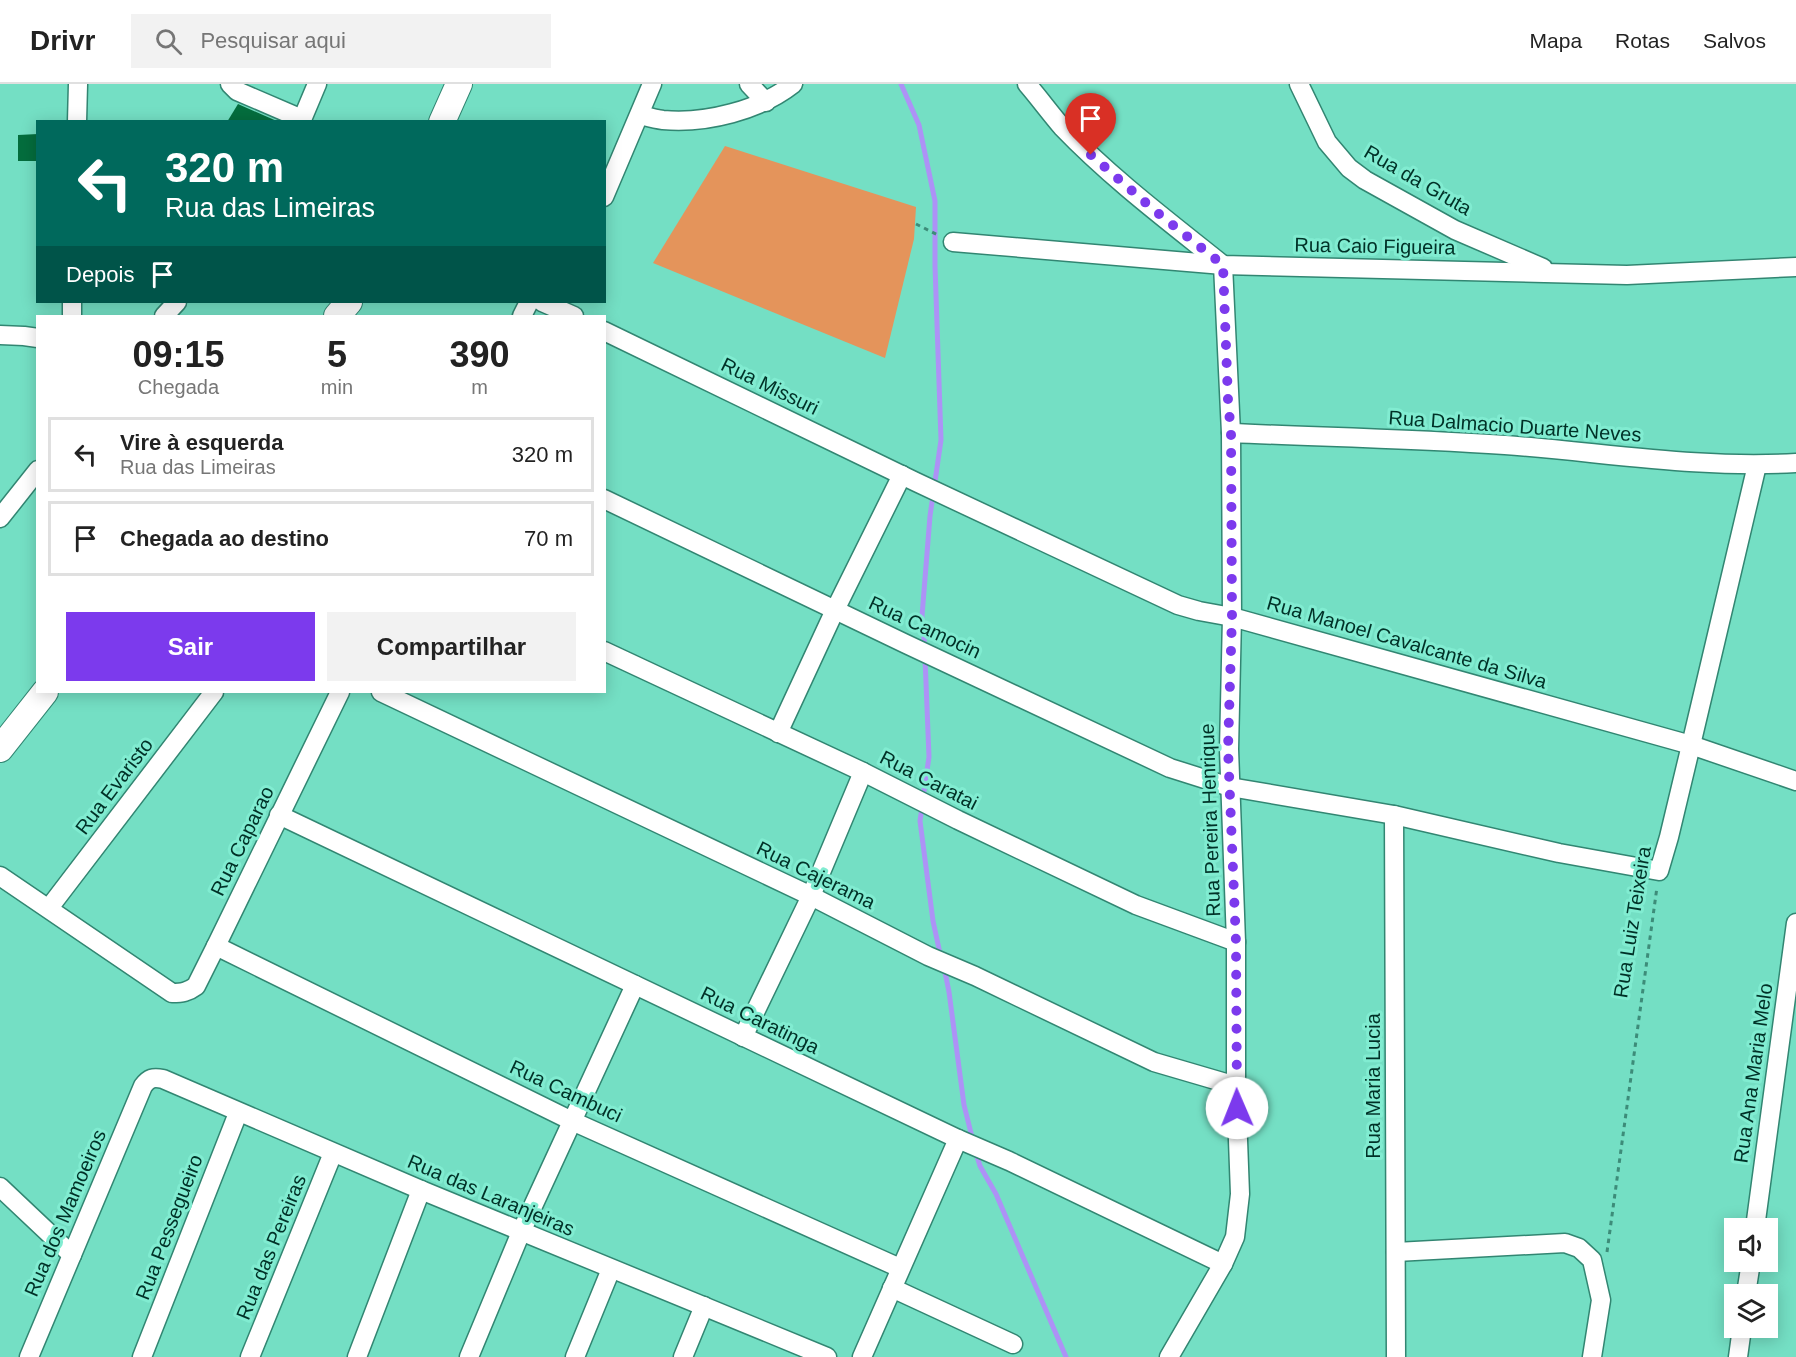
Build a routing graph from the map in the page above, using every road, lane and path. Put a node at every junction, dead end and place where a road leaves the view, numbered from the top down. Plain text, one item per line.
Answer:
1 (78, 84) edge
2 (230, 84) edge
3 (317, 84) edge
4 (459, 84) edge
5 (652, 84) edge
6 (749, 84) edge
7 (793, 84) edge
8 (1027, 84) edge
9 (1299, 84) edge
10 (766, 102) junction
11 (640, 115) junction
12 (77, 120) edge
13 (302, 120) edge
14 (443, 120) edge
15 (606, 192) edge
16 (916, 224) dead end
17 (921, 226) dead end
18 (953, 242) dead end
19 (1223, 265) junction
20 (1796, 267) edge
21 (1553, 272) junction
22 (176, 303) edge
23 (348, 303) edge
24 (552, 304) edge
25 (165, 315) edge
26 (338, 315) edge
27 (572, 315) edge
28 (606, 333) edge
29 (0, 335) edge
30 (36, 338) edge
31 (1231, 433) junction
32 (1796, 463) edge
33 (1757, 465) junction
34 (36, 473) edge
35 (909, 479) junction
36 (606, 500) edge
37 (0, 518) edge
38 (835, 610) junction
39 (1232, 616) junction
40 (606, 652) edge
41 (44, 693) edge
42 (213, 693) edge
43 (340, 693) edge
44 (383, 693) edge
45 (778, 733) junction
46 (1691, 745) junction
47 (0, 748) edge
48 (863, 772) junction
49 (1796, 781) edge
50 (1230, 787) junction
51 (279, 815) junction
52 (1394, 815) junction
53 (1659, 871) junction
54 (0, 876) edge
55 (811, 896) junction
56 (49, 908) junction
57 (1796, 924) edge
58 (1236, 942) junction
59 (216, 946) junction
60 (635, 985) junction
61 (743, 1037) junction
62 (143, 1086) joint
63 (1236, 1086) junction
64 (238, 1113) junction
65 (572, 1121) junction
66 (960, 1140) junction
67 (333, 1153) junction
68 (0, 1187) edge
69 (421, 1190) junction
70 (1756, 1218) edge
71 (520, 1232) junction
72 (1396, 1252) junction
73 (1607, 1254) dead end
74 (72, 1255) junction
75 (1223, 1264) junction
76 (900, 1268) junction
77 (611, 1269) junction
78 (892, 1288) junction
79 (704, 1306) junction
80 (1741, 1338) edge
81 (1013, 1344) dead end
82 (29, 1357) edge
83 (142, 1357) edge
84 (250, 1357) edge
85 (357, 1357) edge
86 (469, 1357) edge
87 (575, 1357) edge
88 (683, 1357) edge
89 (827, 1357) edge
90 (862, 1357) edge
91 (1169, 1357) edge
92 (1396, 1357) edge
93 (1592, 1357) edge
94 (1738, 1357) edge

1 - 12 street
2 - 13 street
3 - 13 street
4 - 14 street
5 - 11 street
6 - 10 street
7 - 10 street
8 - 19 street
9 - 21 street, Rua da Gruta
10 - 11 street
11 - 15 street
16 - 17 path
18 - 19 street, Rua Caio Figueira
19 - 21 street, Rua Caio Figueira
19 - 31 street, Rua Pereira Henrique
20 - 21 street, Rua Caio Figueira
22 - 25 street
23 - 26 street
24 - 27 street
28 - 35 street, Rua Missuri
29 - 30 street
31 - 33 street, Rua Dalmacio Duarte Neves
31 - 39 street, Rua Pereira Henrique
32 - 33 street, Rua Dalmacio Duarte Neves
33 - 46 street, Rua Luiz Teixeira
34 - 37 street
35 - 38 street
35 - 39 street, Rua Manoel Cavalcante da Silva
36 - 38 street, Rua Camocin
38 - 45 street
38 - 50 street, Rua Camocin
39 - 46 street, Rua Manoel Cavalcante da Silva
39 - 50 street, Rua Pereira Henrique
40 - 45 street, Rua Caratai
41 - 47 street
42 - 56 street, Rua Evaristo
43 - 51 street, Rua Caparao
44 - 55 street, Rua Cajerama
45 - 48 street, Rua Caratai
46 - 49 street, Rua Manoel Cavalcante da Silva
46 - 53 street, Rua Luiz Teixeira
48 - 55 street
48 - 58 street, Rua Caratai
50 - 52 street, Rua Camocin
50 - 58 street, Rua Pereira Henrique
51 - 59 street, Rua Caparao
51 - 60 street, Rua Caratinga
52 - 53 street, Rua Camocin
52 - 72 street, Rua Maria Lucia
53 - 73 path, Rua Luiz Teixeira
54 - 56 street
55 - 61 street
55 - 63 street, Rua Cajerama
56 - 59 street, Rua Caparao
57 - 70 street, Rua Ana Maria Melo
58 - 63 street, Rua Pereira Henrique
59 - 65 street, Rua Cambuci
60 - 61 street, Rua Caratinga
60 - 65 street
61 - 66 street, Rua Caratinga
62 - 64 street, Rua das Laranjeiras
62 - 74 street, Rua dos Mamoeiros
63 - 75 street, Rua Pereira Henrique
64 - 67 street, Rua das Laranjeiras
64 - 83 street, Rua Pessegueiro
65 - 71 street
65 - 76 street, Rua Cambuci
66 - 75 street, Rua Caratinga
66 - 76 street
67 - 69 street, Rua das Laranjeiras
67 - 84 street, Rua das Pereiras
68 - 74 street
69 - 71 street, Rua das Laranjeiras
69 - 85 street
71 - 77 street, Rua das Laranjeiras
71 - 86 street
72 - 92 street, Rua Maria Lucia
72 - 93 street
74 - 82 street, Rua dos Mamoeiros
75 - 91 street, Rua Pereira Henrique
76 - 78 street
77 - 79 street, Rua das Laranjeiras
77 - 87 street
78 - 81 street
78 - 90 street
79 - 88 street
79 - 89 street, Rua das Laranjeiras
80 - 94 street

